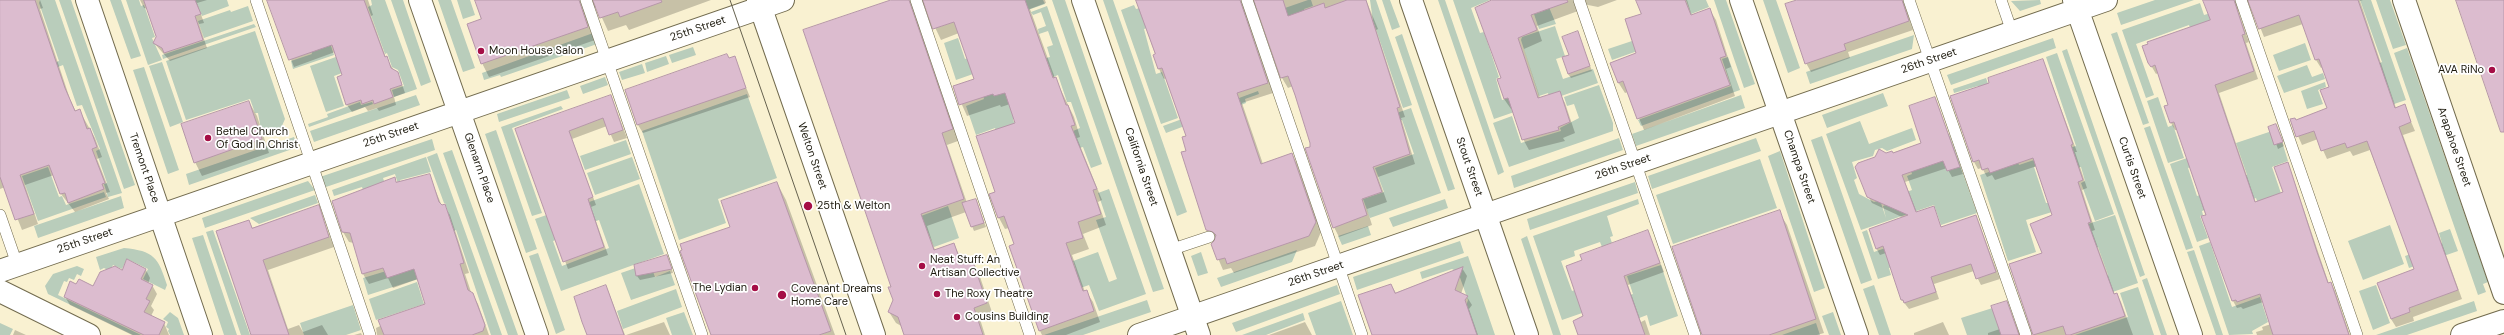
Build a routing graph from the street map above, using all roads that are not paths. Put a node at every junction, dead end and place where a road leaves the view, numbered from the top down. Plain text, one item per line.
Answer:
1 (87, 0) edge
2 (256, 0) edge
3 (420, 0) edge
4 (586, 0) edge
5 (783, 0) edge
6 (916, 0) edge
7 (1084, 0) edge
8 (1247, 0) edge
9 (1411, 0) edge
10 (1579, 0) edge
11 (1741, 0) edge
12 (1909, 0) edge
13 (2001, 0) edge
14 (2106, 0) edge
15 (2241, 0) edge
16 (2404, 0) edge
17 (759, 4) edge
18 (2076, 5) edge
19 (2012, 32) junction
20 (608, 61) junction
21 (1930, 61) junction
22 (459, 112) junction
23 (1780, 113) junction
24 (312, 163) junction
25 (1635, 163) junction
26 (160, 215) junction
27 (1486, 215) junction
28 (0, 216) edge
29 (1209, 237) dead end
30 (1170, 250) junction
31 (1338, 266) junction
32 (8, 268) edge
33 (0, 291) edge
34 (2504, 294) edge
35 (2504, 321) edge
36 (1196, 326) edge
37 (89, 335) edge
38 (201, 335) edge
39 (370, 335) edge
40 (537, 335) edge
41 (702, 335) edge
42 (874, 335) edge
43 (1030, 335) edge
44 (1139, 335) edge
45 (1362, 335) edge
46 (1527, 335) edge
47 (1695, 335) edge
48 (1857, 335) edge
49 (2026, 335) edge
50 (2191, 335) edge
51 (2357, 335) edge
52 (2462, 335) edge

1 - 26 street, Tremont Place
2 - 24 lane
3 - 22 street, Glenarm Place
4 - 20 lane
5 - 17 street, 25th Street
6 - 43 lane
7 - 30 street, California Street
8 - 31 lane
9 - 27 street, Stout Street
10 - 25 lane
11 - 23 street, Champa Street
12 - 21 lane
13 - 19 lane
14 - 18 street, 26th Street
15 - 51 lane
16 - 34 street, Arapahoe Street
17 - 20 street, 25th Street
17 - 42 street, Welton Street
18 - 19 street, 26th Street
18 - 50 street, Curtis Street
19 - 21 street, 26th Street
20 - 22 street, 25th Street
20 - 41 lane
21 - 23 street, 26th Street
21 - 49 lane
22 - 24 street, 25th Street
22 - 40 street, Glenarm Place
23 - 25 street, 26th Street
23 - 48 street, Champa Street
24 - 26 street, 25th Street
24 - 39 lane
25 - 27 street, 26th Street
25 - 47 lane
26 - 32 street, 25th Street
26 - 38 street, Tremont Place
27 - 31 street, 26th Street
27 - 46 street, Stout Street
28 - 32 lane
29 - 30 lane
30 - 36 street, California Street
31 - 36 street, 26th Street
31 - 45 lane
33 - 37 street
35 - 52 street
36 - 44 street, 26th Street

